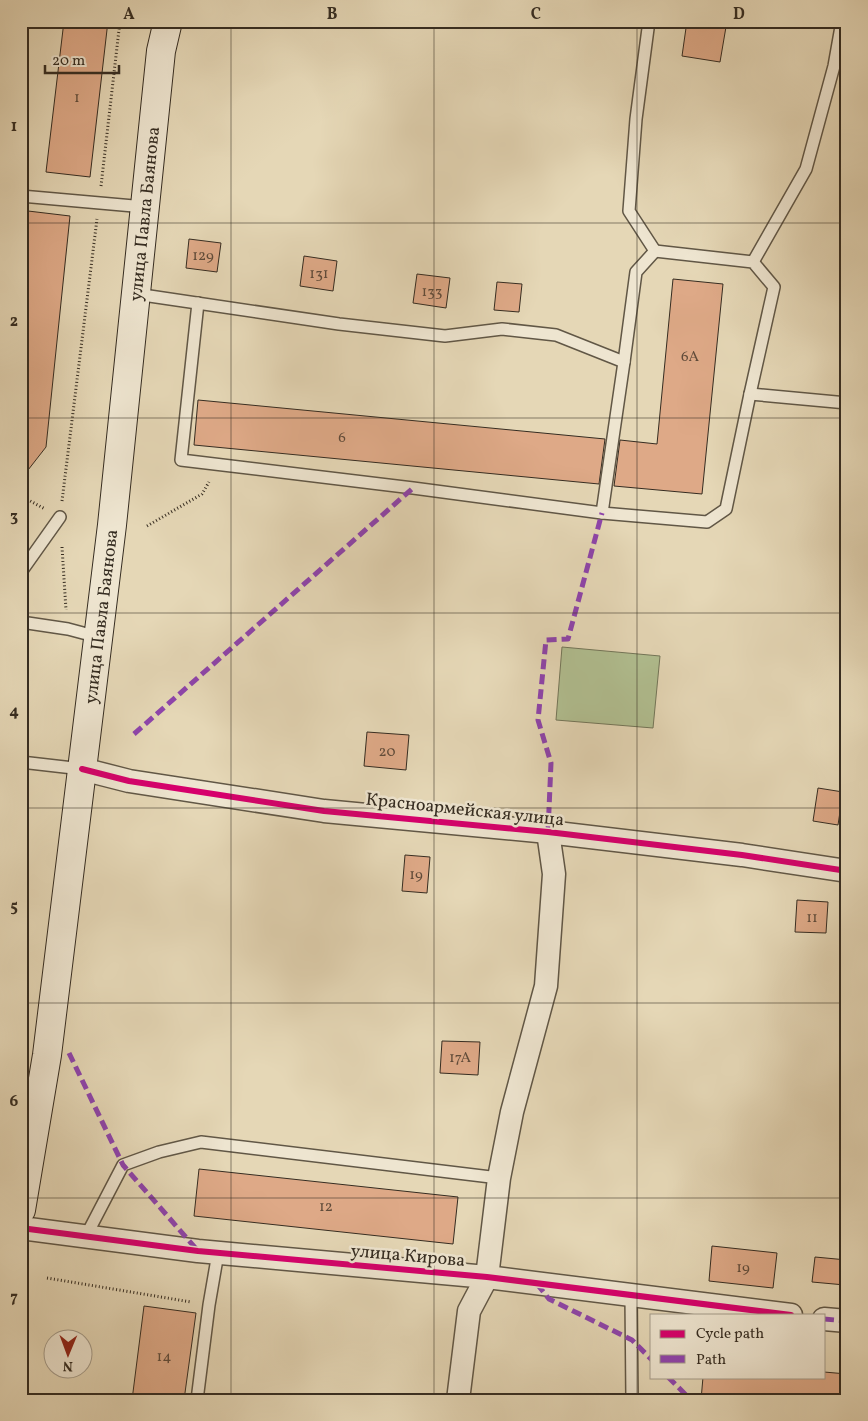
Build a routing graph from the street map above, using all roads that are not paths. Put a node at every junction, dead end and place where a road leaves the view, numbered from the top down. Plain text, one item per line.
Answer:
1 (23, 21) edge
2 (168, 21) edge
3 (649, 21) edge
4 (842, 21) edge
5 (21, 33) edge
6 (21, 196) edge
7 (145, 207) junction
8 (655, 251) junction
9 (753, 262) junction
10 (136, 294) junction
11 (198, 303) junction
12 (624, 362) junction
13 (750, 394) junction
14 (847, 403) edge
15 (602, 513) junction
16 (60, 517) road end
17 (21, 572) edge
18 (21, 622) edge
19 (98, 637) junction
20 (21, 762) edge
21 (82, 769) junction
22 (548, 832) junction
23 (847, 872) edge
24 (499, 1178) junction
25 (21, 1210) edge
26 (21, 1228) edge
27 (86, 1236) junction
28 (218, 1253) junction
29 (487, 1278) junction
30 (632, 1296) junction
31 (783, 1314) edge
32 (826, 1319) edge
33 (847, 1322) edge
34 (197, 1400) edge
35 (458, 1400) edge
36 (632, 1400) edge

1 - 5 lane
2 - 7 main road, улица Павла Баянова
3 - 8 lane
4 - 9 lane
6 - 7 lane
7 - 10 main road, улица Павла Баянова
8 - 9 lane
8 - 12 lane
9 - 13 lane
10 - 11 lane
10 - 19 main road, улица Павла Баянова
11 - 12 lane
11 - 15 lane
12 - 15 lane
13 - 14 lane
13 - 15 lane
16 - 17 lane
18 - 19 lane
19 - 21 main road, улица Павла Баянова
20 - 21 lane
21 - 22 street, Красноармейская улица
21 - 25 main road, улица Павла Баянова
22 - 23 street, Красноармейская улица
22 - 24 street
24 - 27 lane
24 - 29 street
26 - 27 street, улица Кирова
27 - 28 street, улица Кирова
28 - 29 street, улица Кирова
28 - 34 lane
29 - 30 street, улица Кирова
29 - 35 street
30 - 31 street, улица Кирова
30 - 36 lane
32 - 33 street

